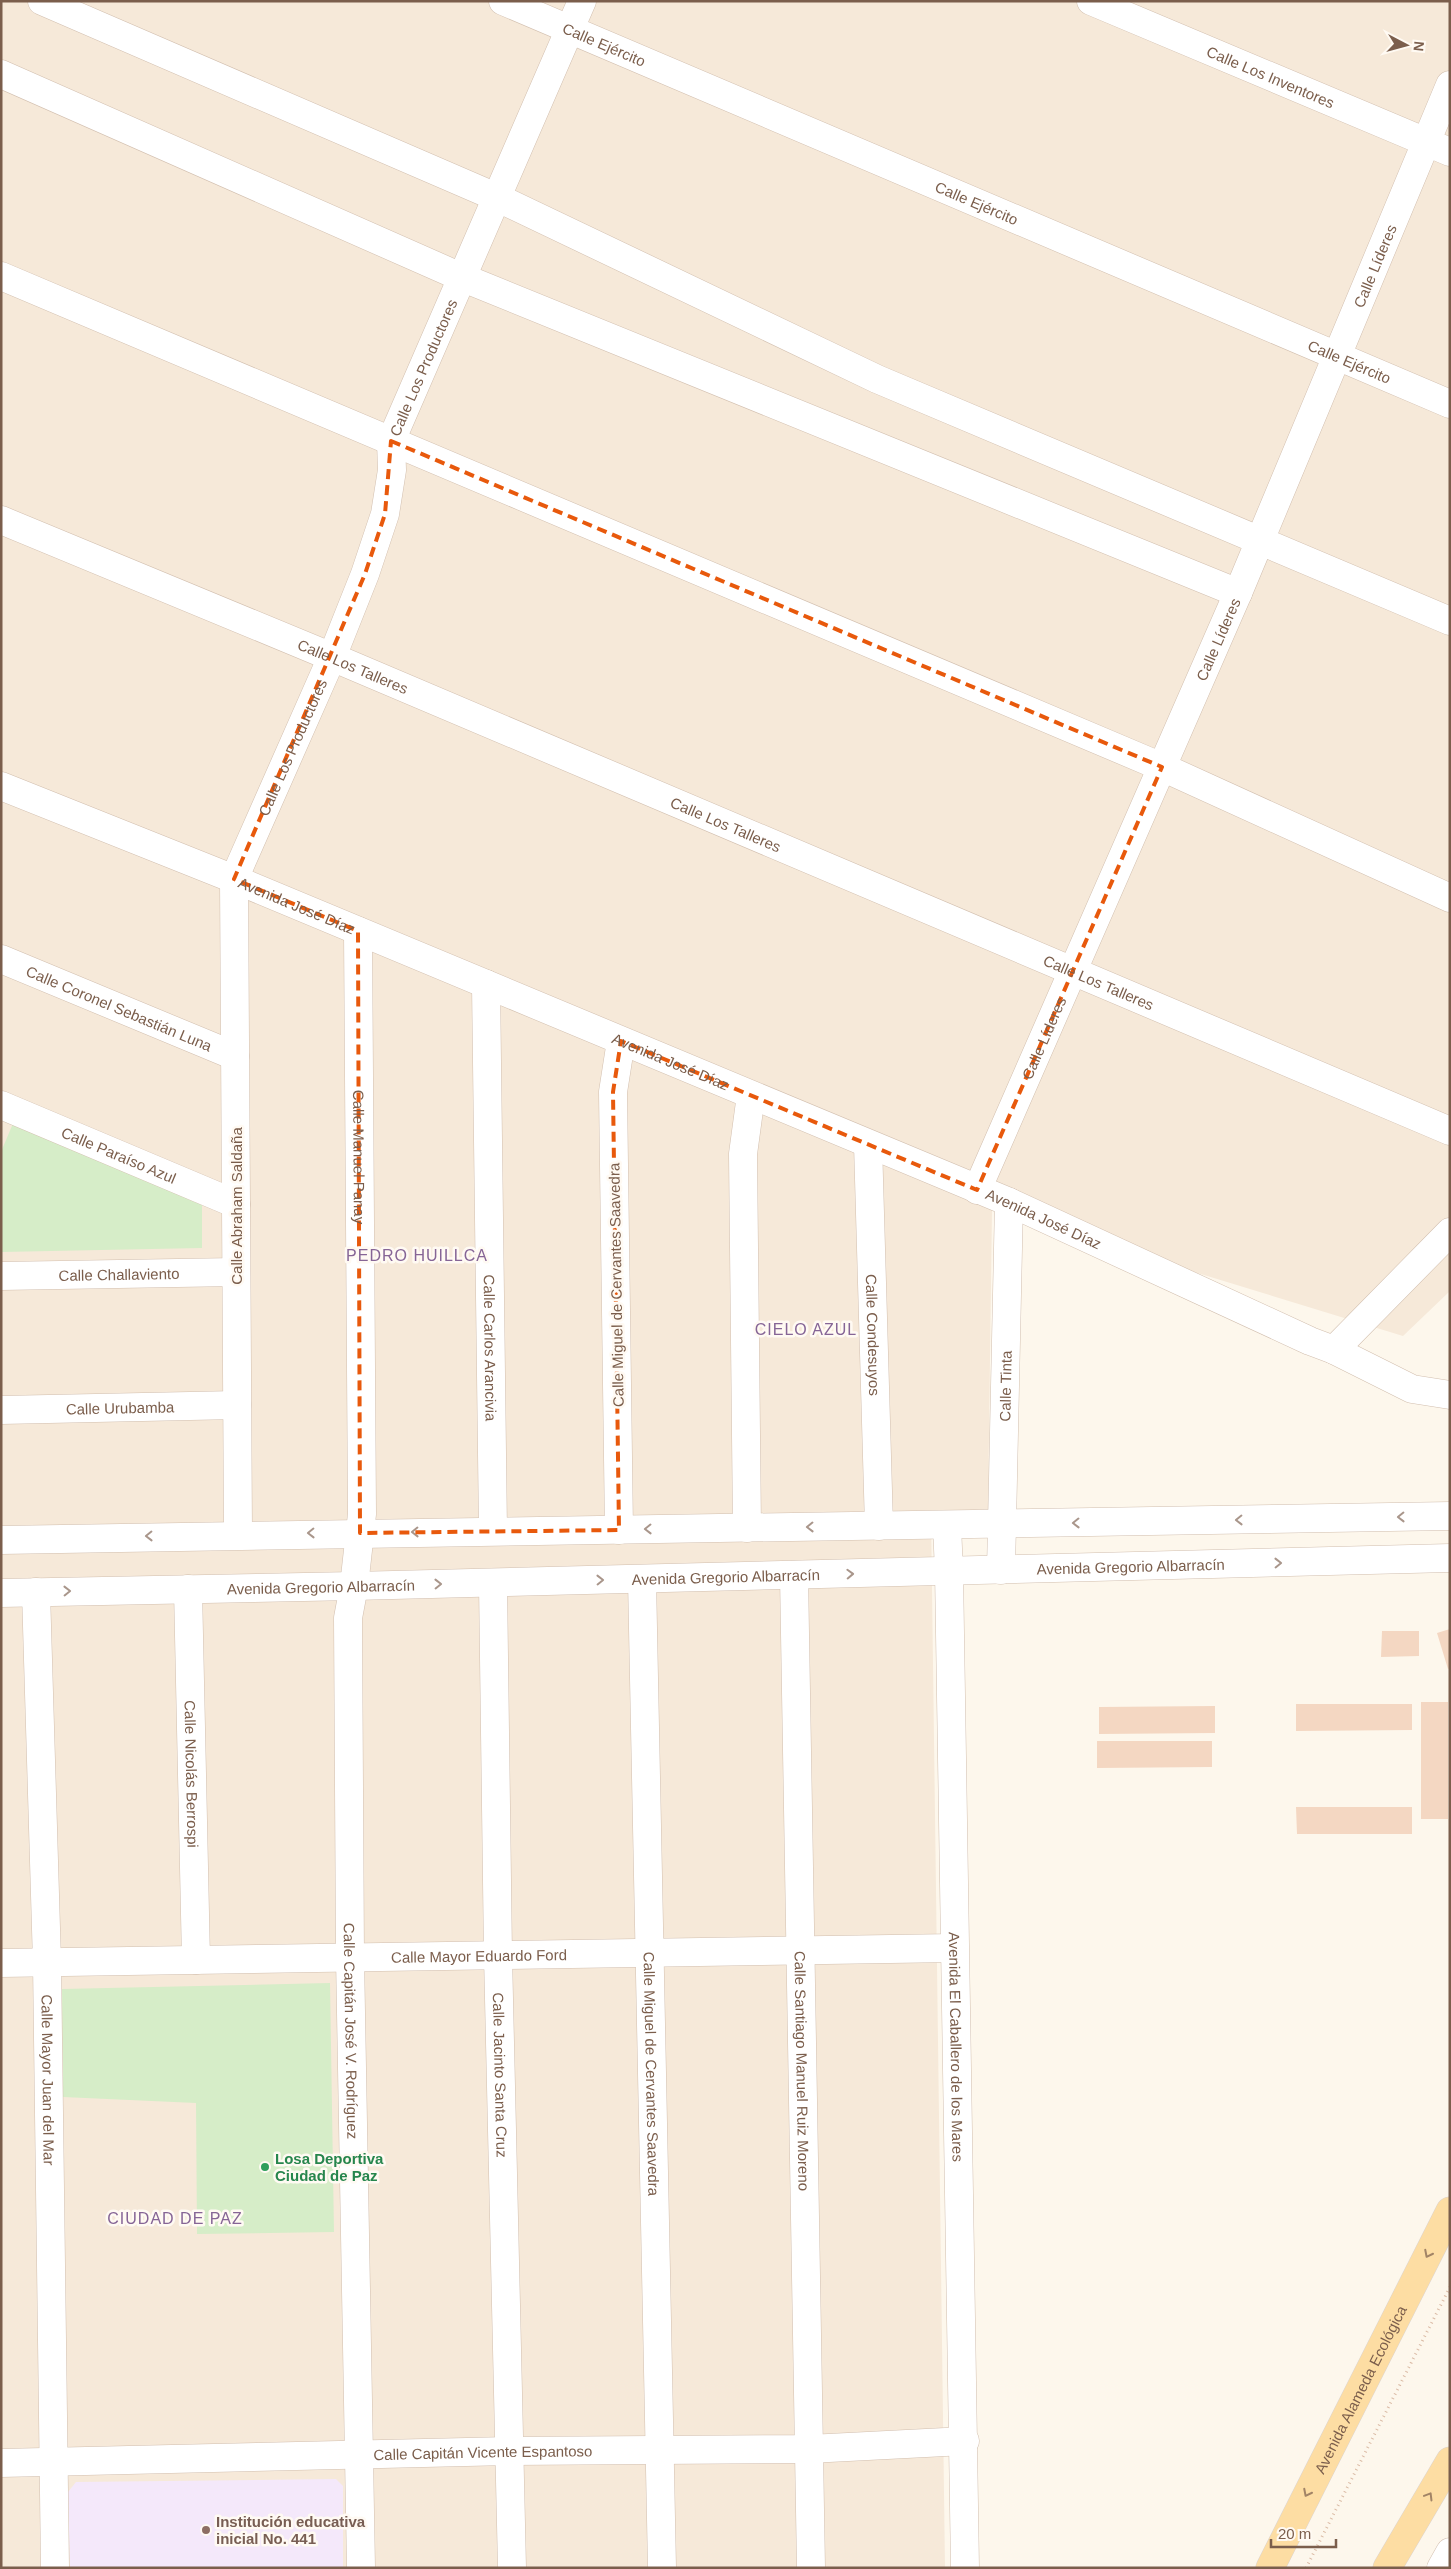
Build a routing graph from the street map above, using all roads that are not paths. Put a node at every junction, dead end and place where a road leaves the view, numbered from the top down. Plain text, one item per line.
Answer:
1 (42, 1) edge
2 (504, 1) edge
3 (582, 1) edge
4 (1091, 1) edge
5 (570, 30) junction
6 (1, 74) edge
7 (1450, 85) edge
8 (1438, 147) edge
9 (496, 197) junction
10 (1, 276) edge
11 (461, 277) junction
12 (1336, 356) junction
13 (1450, 404) edge
14 (392, 441) junction
15 (1, 520) edge
16 (1259, 541) junction
17 (1238, 593) junction
18 (1450, 621) edge
19 (332, 658) junction
20 (1162, 767) junction
21 (1, 786) edge
22 (234, 879) junction
23 (1450, 898) edge
24 (358, 931) junction
25 (1, 959) edge
26 (1072, 973) junction
27 (486, 984) junction
28 (621, 1041) junction
29 (235, 1056) junction
30 (751, 1095) junction
31 (1, 1105) edge
32 (1450, 1131) edge
33 (868, 1144) junction
34 (977, 1190) junction
35 (1009, 1202) junction
36 (236, 1204) junction
37 (1450, 1232) edge
38 (236, 1272) junction
39 (1, 1276) edge
40 (1334, 1350) junction
41 (1450, 1395) edge
42 (237, 1405) junction
43 (1, 1410) edge
44 (1446, 1516) edge
45 (1001, 1524) junction
46 (879, 1526) junction
47 (947, 1526) junction
48 (747, 1528) junction
49 (619, 1530) junction
50 (493, 1531) junction
51 (360, 1533) junction
52 (238, 1534) junction
53 (1, 1540) edge
54 (1449, 1558) edge
55 (1001, 1570) junction
56 (949, 1571) junction
57 (794, 1575) junction
58 (642, 1579) junction
59 (493, 1583) junction
60 (354, 1586) junction
61 (188, 1589) junction
62 (36, 1592) junction
63 (1, 1593) edge
64 (954, 1948) junction
65 (800, 1950) junction
66 (650, 1953) junction
67 (498, 1955) junction
68 (350, 1958) junction
69 (196, 1960) junction
70 (47, 1962) junction
71 (1, 1963) edge
72 (1450, 2210) edge
73 (965, 2441) junction
74 (809, 2449) junction
75 (509, 2451) junction
76 (659, 2451) junction
77 (359, 2454) junction
78 (1450, 2461) edge
79 (54, 2462) junction
80 (1, 2463) edge
81 (1450, 2552) edge
82 (55, 2568) edge
83 (361, 2568) edge
84 (512, 2568) edge
85 (662, 2568) edge
86 (811, 2568) edge
87 (965, 2568) edge
88 (1270, 2568) edge
89 (1387, 2568) edge
90 (1440, 2568) edge

1 - 9 street
2 - 5 street, Calle Ejército
3 - 5 street, Calle Los Productores
4 - 8 street, Calle Los Inventores
5 - 9 street, Calle Los Productores
5 - 12 street, Calle Ejército
6 - 11 street
7 - 8 street, Calle Líderes
8 - 12 street, Calle Líderes
9 - 11 street, Calle Los Productores
9 - 16 street
10 - 14 street
11 - 14 street, Calle Los Productores
11 - 17 street
12 - 13 street, Calle Ejército
12 - 16 street, Calle Líderes
14 - 19 street, Calle Los Productores
14 - 20 street
15 - 19 street, Calle Los Talleres
16 - 17 street, Calle Líderes
16 - 18 street
17 - 20 street, Calle Líderes
19 - 22 street, Calle Los Productores
19 - 26 street, Calle Los Talleres
20 - 23 street
20 - 26 street, Calle Líderes
21 - 22 street, Avenida José Díaz
22 - 24 street, Avenida José Díaz
22 - 29 street, Calle Abraham Saldaña
24 - 27 street, Avenida José Díaz
24 - 51 street, Calle Manuel Panay
25 - 29 street, Calle Coronel Sebastián Luna
26 - 32 street, Calle Los Talleres
26 - 34 street, Calle Líderes
27 - 28 street, Avenida José Díaz
27 - 50 street, Calle Carlos Arancivia
28 - 30 street, Avenida José Díaz
28 - 49 street, Calle Miguel de Cervantes Saavedra
29 - 36 street, Calle Abraham Saldaña
30 - 33 street, Avenida José Díaz
30 - 48 street
31 - 36 street, Calle Paraíso Azul
33 - 34 street, Avenida José Díaz
33 - 46 street, Calle Condesuyos
34 - 35 street, Avenida José Díaz
35 - 40 street, Avenida José Díaz
35 - 45 street, Calle Tinta
36 - 38 street, Calle Abraham Saldaña
37 - 40 street
38 - 39 street, Calle Challaviento
38 - 42 street, Calle Abraham Saldaña
40 - 41 street, Avenida José Díaz
42 - 43 street, Calle Urubamba
42 - 52 street, Calle Abraham Saldaña
44 -> 45 street
44 - 54 street
45 - 47 street
45 - 55 street, Calle Tinta
46 - 47 street
46 -> 48 street
47 - 56 street, Avenida El Caballero de los Mares
48 -> 49 street
49 - 50 street
50 -> 51 street
51 -> 52 street
51 - 60 street, Calle Manuel Panay
52 -> 53 street
55 -> 54 street, Avenida Gregorio Albarracín
55 - 56 street, Avenida Gregorio Albarracín
57 -> 56 street, Avenida Gregorio Albarracín
56 - 64 street, Avenida El Caballero de los Mares
57 - 58 street, Avenida Gregorio Albarracín
57 - 65 street, Calle Santiago Manuel Ruiz Moreno
59 -> 58 street, Avenida Gregorio Albarracín
58 - 66 street, Calle Miguel de Cervantes Saavedra
60 -> 59 street, Avenida Gregorio Albarracín
59 - 67 street, Calle Jacinto Santa Cruz
60 - 61 street, Avenida Gregorio Albarracín
60 - 68 street, Calle Capitán José V. Rodríguez
62 -> 61 street, Avenida Gregorio Albarracín
61 - 69 street, Calle Nicolás Berrospi
62 - 63 street, Avenida Gregorio Albarracín
62 - 70 street, Calle Mayor Juan del Mar
64 - 65 street, Calle Mayor Eduardo Ford
64 - 73 street, Avenida El Caballero de los Mares
65 - 66 street, Calle Mayor Eduardo Ford
65 - 74 street, Calle Santiago Manuel Ruiz Moreno
66 - 67 street, Calle Mayor Eduardo Ford
66 - 76 street, Calle Miguel de Cervantes Saavedra
67 - 68 street, Calle Mayor Eduardo Ford
67 - 75 street, Calle Jacinto Santa Cruz
68 - 69 street, Calle Mayor Eduardo Ford
68 - 77 street, Calle Capitán José V. Rodríguez
69 - 70 street, Calle Mayor Eduardo Ford
70 - 71 street, Calle Mayor Eduardo Ford
70 - 79 street, Calle Mayor Juan del Mar
72 -> 88 main road, Avenida Alameda Ecológica
73 - 74 street, Calle Capitán Vicente Espantoso
73 - 87 street, Avenida El Caballero de los Mares
74 - 76 street, Calle Capitán Vicente Espantoso
74 - 86 street, Calle Santiago Manuel Ruiz Moreno
75 - 76 street, Calle Capitán Vicente Espantoso
75 - 77 street, Calle Capitán Vicente Espantoso
75 - 84 street, Calle Jacinto Santa Cruz
76 - 85 street, Calle Miguel de Cervantes Saavedra
77 - 79 street, Calle Capitán Vicente Espantoso
77 - 83 street, Calle Capitán José V. Rodríguez
89 -> 78 main road
79 - 80 street, Calle Capitán Vicente Espantoso
79 - 82 street, Calle Mayor Juan del Mar
81 - 90 street

